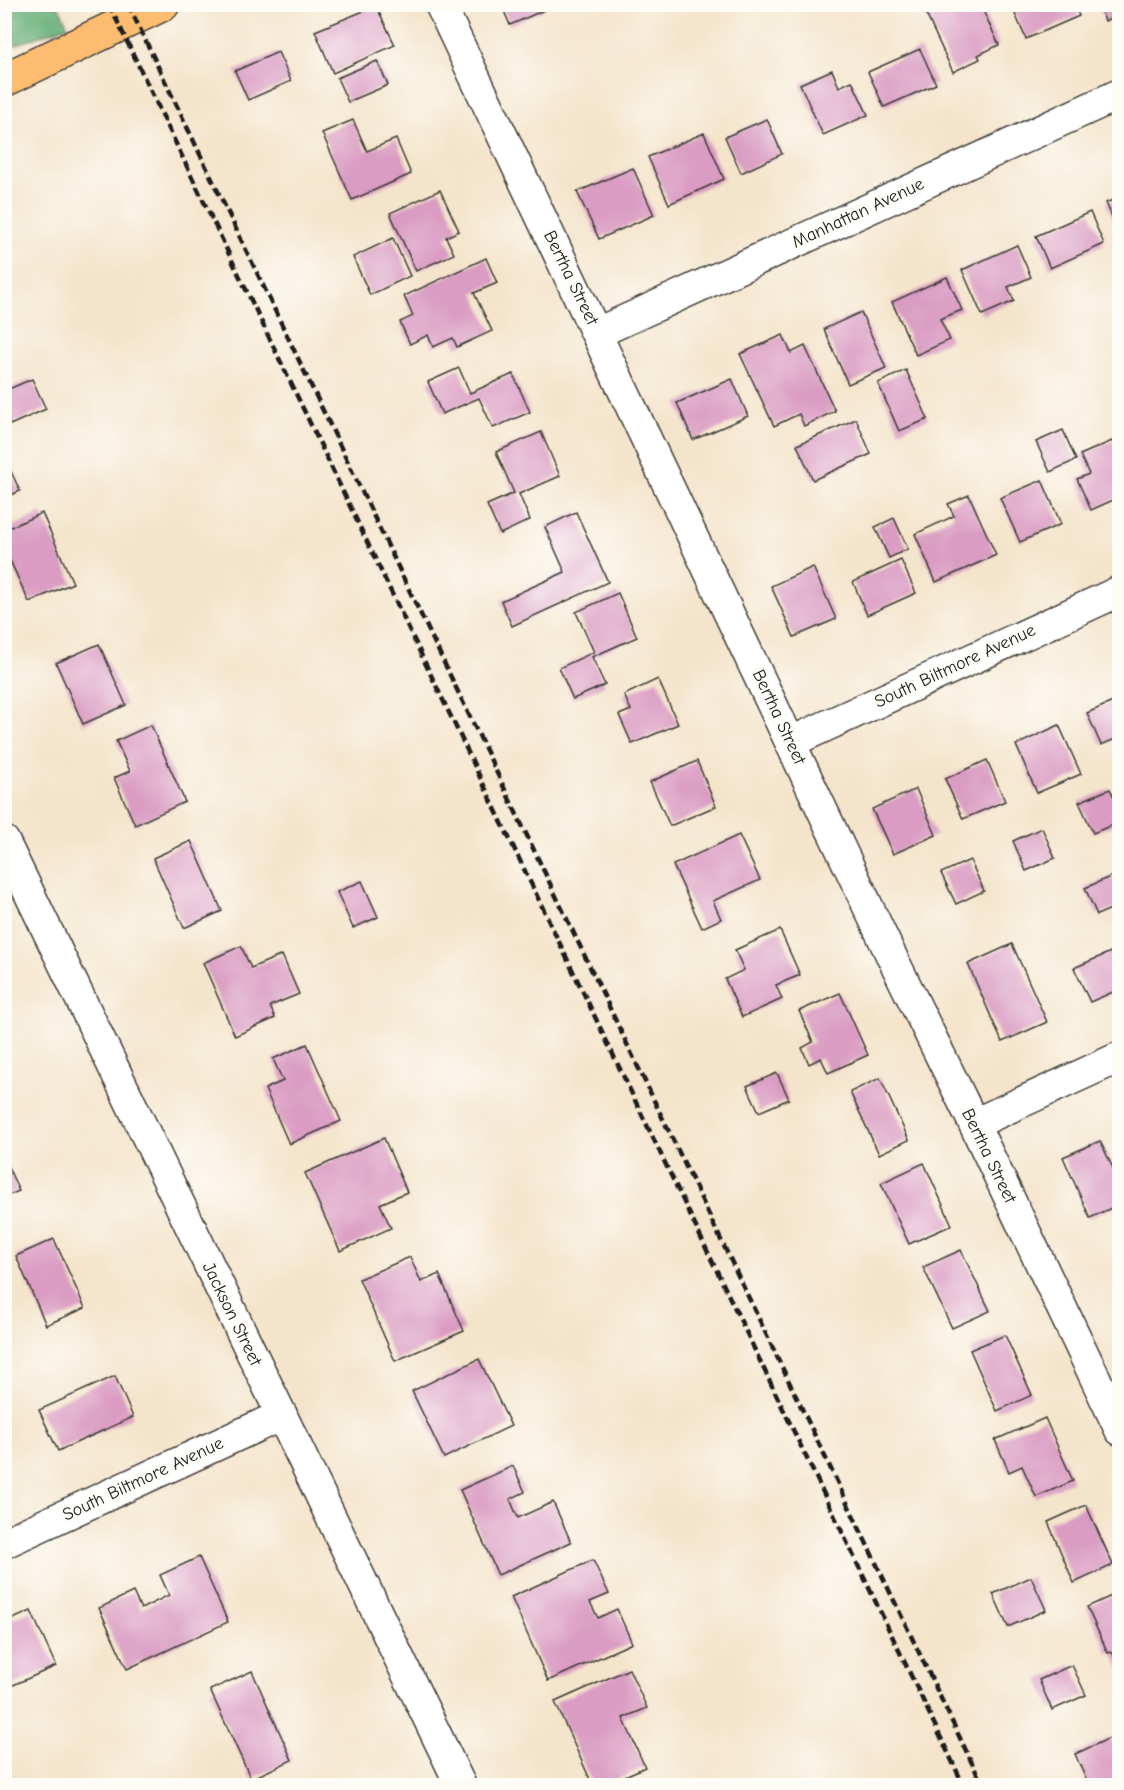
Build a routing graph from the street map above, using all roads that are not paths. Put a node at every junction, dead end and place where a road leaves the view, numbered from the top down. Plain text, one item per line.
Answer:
1 (163, 4) edge
2 (440, 4) edge
3 (4, 80) edge
4 (1119, 94) edge
5 (597, 333) junction
6 (1119, 591) edge
7 (791, 742) junction
8 (4, 841) edge
9 (1119, 1057) edge
10 (974, 1124) junction
11 (282, 1415) junction
12 (1119, 1430) edge
13 (4, 1544) edge
14 (461, 1785) edge

1 - 3 main road
2 - 5 street, Bertha Street
4 - 5 street, Manhattan Avenue
5 - 7 street, Bertha Street
6 - 7 street, South Biltmore Avenue
7 - 10 street, Bertha Street
8 - 11 street, Jackson Street
9 - 10 street
10 - 12 street, Bertha Street
11 - 13 street, South Biltmore Avenue
11 - 14 street, Jackson Street

